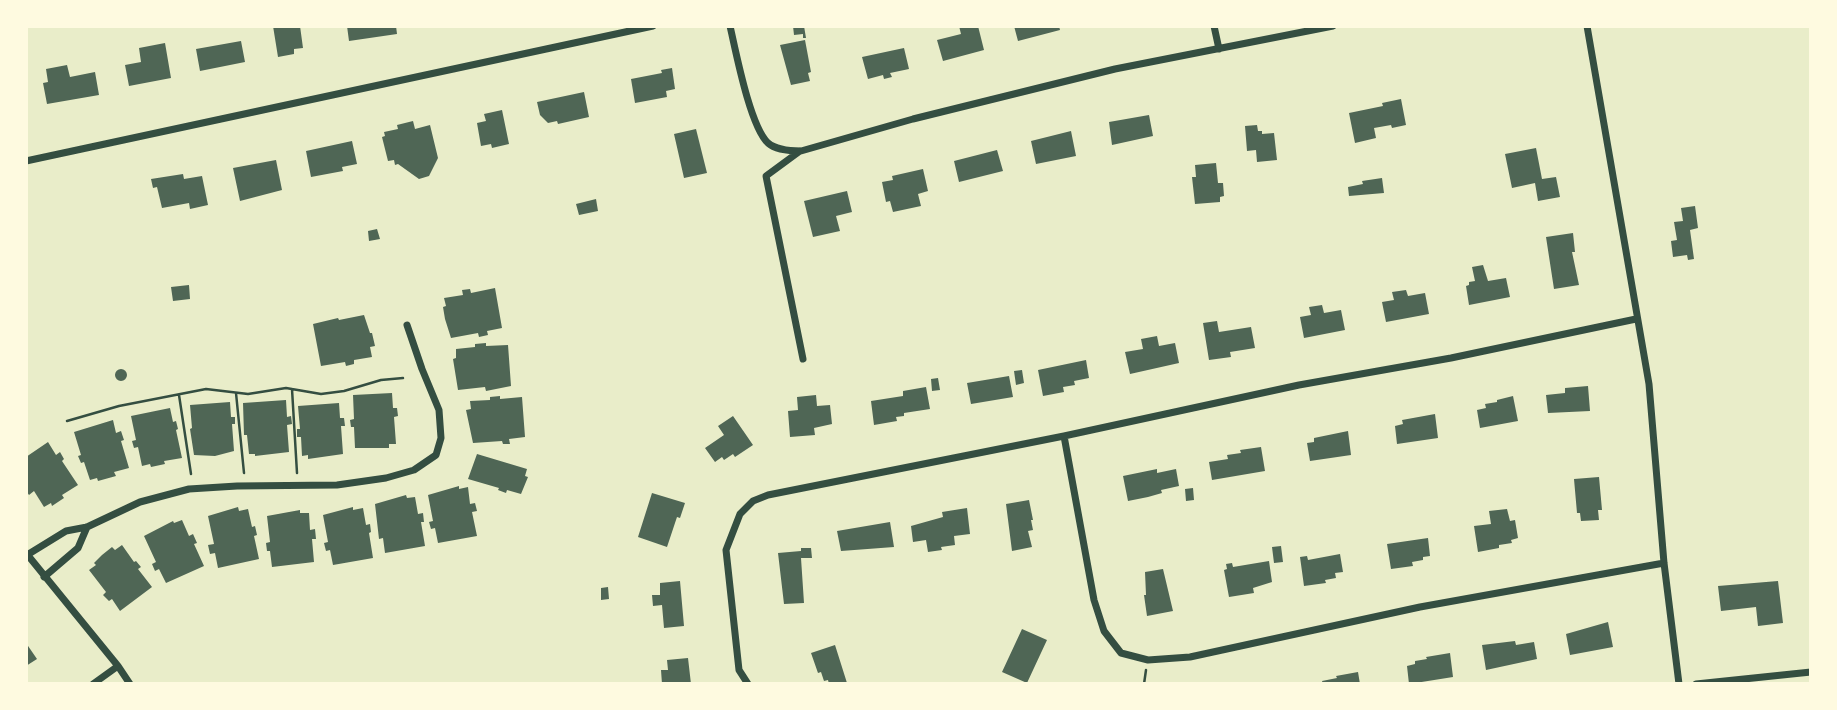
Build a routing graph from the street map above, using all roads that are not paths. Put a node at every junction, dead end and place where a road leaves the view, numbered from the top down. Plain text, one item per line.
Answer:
1 (653, 26) edge
2 (730, 26) edge
3 (1214, 26) edge
4 (1333, 26) edge
5 (1587, 26) edge
6 (1219, 48) junction
7 (801, 151) junction
8 (26, 161) edge
9 (1636, 319) junction
10 (407, 325) dead end
11 (803, 359) dead end
12 (1065, 436) junction
13 (87, 527) junction
14 (27, 554) edge
15 (1664, 563) junction
16 (44, 577) junction
17 (118, 666) junction
18 (1811, 671) edge
19 (93, 684) edge
20 (130, 684) edge
21 (748, 684) edge
22 (1679, 684) edge
23 (1696, 684) edge

1 - 8 street
2 - 7 street
3 - 6 street
4 - 6 street
5 - 9 street
6 - 7 street
7 - 11 street
9 - 12 street
9 - 15 street
10 - 13 street
12 - 15 street
12 - 21 street
13 - 14 street
13 - 16 street
14 - 16 street
15 - 22 street
16 - 17 street
17 - 19 street
17 - 20 street
18 - 23 street

